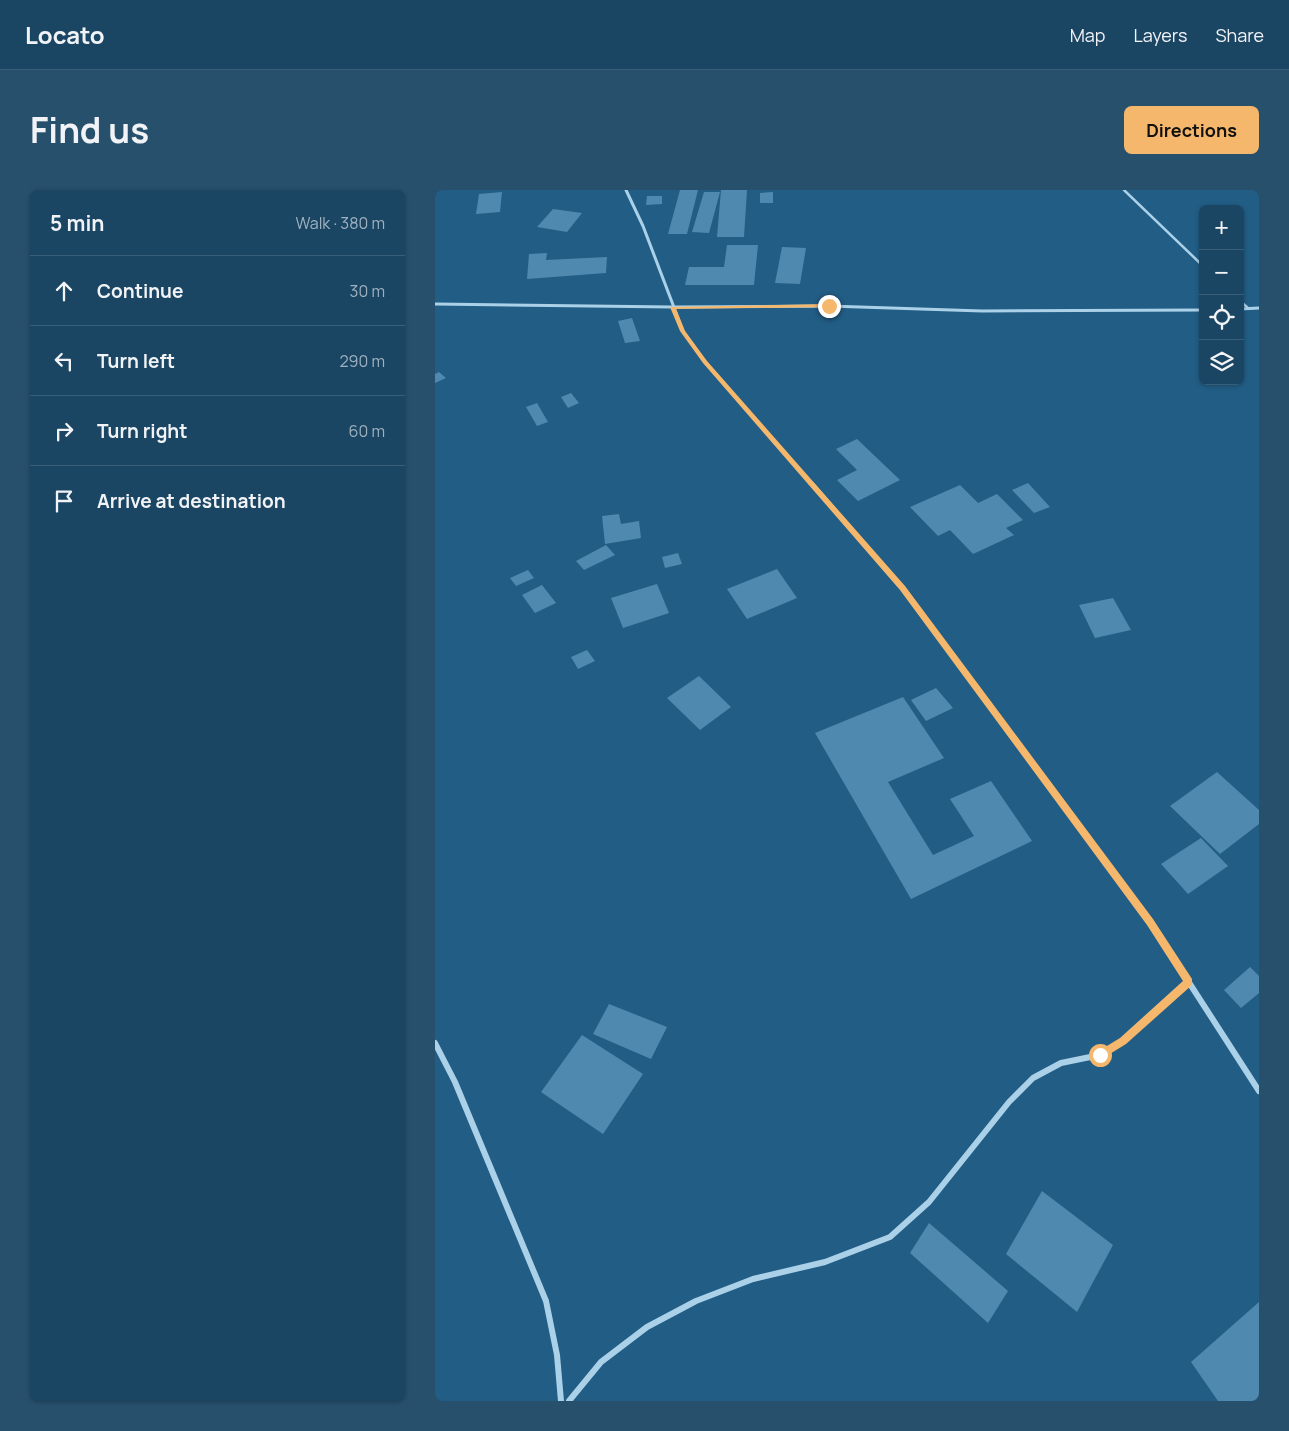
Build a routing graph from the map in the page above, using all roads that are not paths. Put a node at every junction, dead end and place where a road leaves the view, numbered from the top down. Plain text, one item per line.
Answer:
1 (626, 190) edge
2 (1124, 190) edge
3 (1199, 262) edge
4 (435, 304) edge
5 (1244, 304) edge
6 (672, 307) junction
7 (1244, 308) edge
8 (1248, 308) junction
9 (1259, 308) edge
10 (1199, 310) edge
11 (1189, 982) junction
12 (435, 1043) edge
13 (1259, 1091) edge
14 (561, 1401) edge
15 (569, 1401) edge

1 - 6 street
2 - 3 lane
4 - 6 street
5 - 8 lane
6 - 10 street
6 - 11 street
7 - 8 street
8 - 9 street
11 - 13 street
11 - 15 street
12 - 14 street

